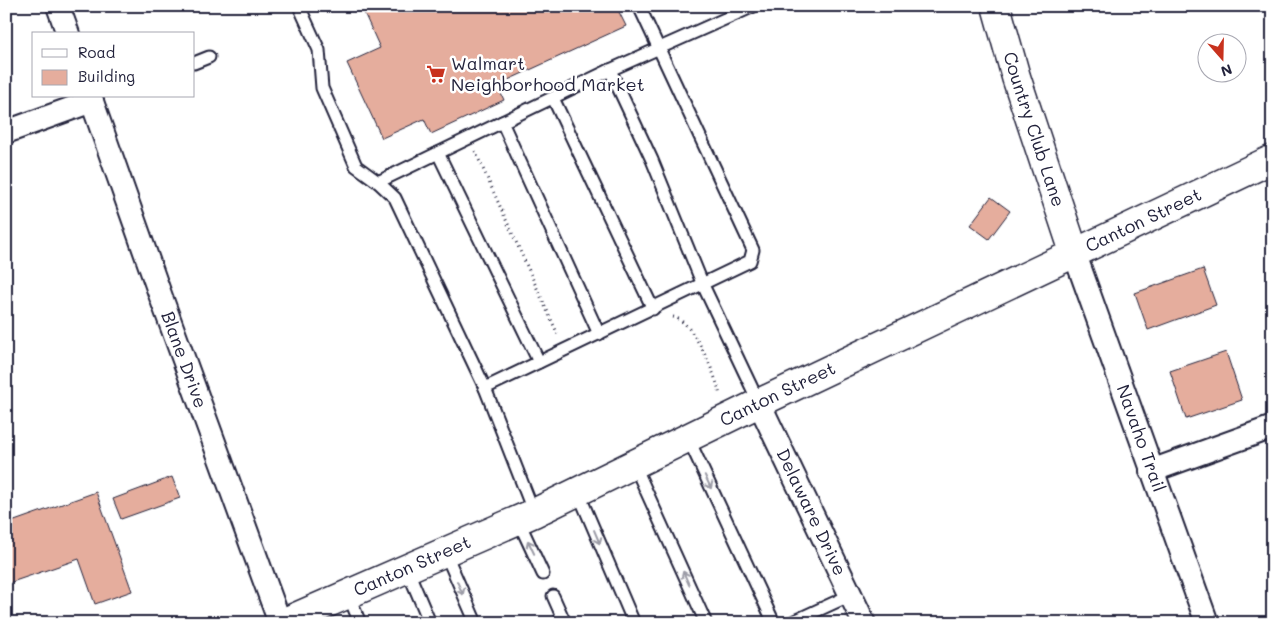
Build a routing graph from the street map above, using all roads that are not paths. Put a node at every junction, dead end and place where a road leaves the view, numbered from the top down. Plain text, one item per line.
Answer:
1 (58, 6) edge
2 (299, 6) edge
3 (639, 6) edge
4 (754, 6) edge
5 (996, 6) edge
6 (67, 32) edge
7 (658, 49) junction
8 (209, 57) dead end
9 (195, 63) edge
10 (610, 70) junction
11 (96, 98) edge
12 (553, 98) junction
13 (502, 122) junction
14 (6, 132) edge
15 (438, 153) junction
16 (1273, 159) edge
17 (378, 182) junction
18 (1074, 252) junction
19 (703, 285) junction
20 (653, 309) junction
21 (599, 334) junction
22 (539, 362) junction
23 (485, 388) junction
24 (759, 403) junction
25 (1273, 427) edge
26 (688, 438) junction
27 (634, 464) junction
28 (1151, 471) junction
29 (578, 492) junction
30 (526, 517) junction
31 (445, 552) junction
32 (407, 569) junction
33 (543, 574) dead end
34 (348, 594) junction
35 (852, 595) junction
36 (553, 596) dead end
37 (286, 622) edge
38 (360, 623) edge
39 (430, 623) edge
40 (476, 623) edge
41 (565, 623) edge
42 (634, 623) edge
43 (706, 623) edge
44 (774, 623) edge
45 (790, 623) edge
46 (864, 623) edge
47 (1206, 623) edge

1 - 6 street
2 - 17 lane
3 - 7 lane
4 - 7 lane
5 - 18 main road, Country Club Lane
7 - 10 lane
7 - 19 lane
8 - 9 lane
10 - 12 lane
10 - 19 lane
11 - 14 street
11 - 37 street, Blane Drive
12 - 13 lane
12 - 20 lane
13 - 15 lane
13 - 21 lane
15 - 17 lane
15 - 22 lane
16 - 18 main road, Canton Street
17 - 23 lane
18 - 24 main road, Canton Street
18 - 28 street, Navaho Trail
19 - 20 lane
19 - 24 lane
20 - 21 lane
21 - 22 lane
22 - 23 lane
23 - 30 lane
24 - 26 main road, Canton Street
24 - 35 street, Delaware Drive
25 - 28 street
26 - 27 main road, Canton Street
26 -> 44 lane
27 - 29 main road, Canton Street
43 -> 27 lane
28 - 47 street, Navaho Trail
29 - 30 main road, Canton Street
29 -> 42 lane
30 - 31 main road, Canton Street
33 -> 30 lane
31 - 32 main road, Canton Street
31 -> 40 lane
32 - 34 main road, Canton Street
32 - 39 lane
34 - 37 main road, Canton Street
34 - 38 lane
35 - 45 lane
35 - 46 street, Delaware Drive
36 - 41 lane

